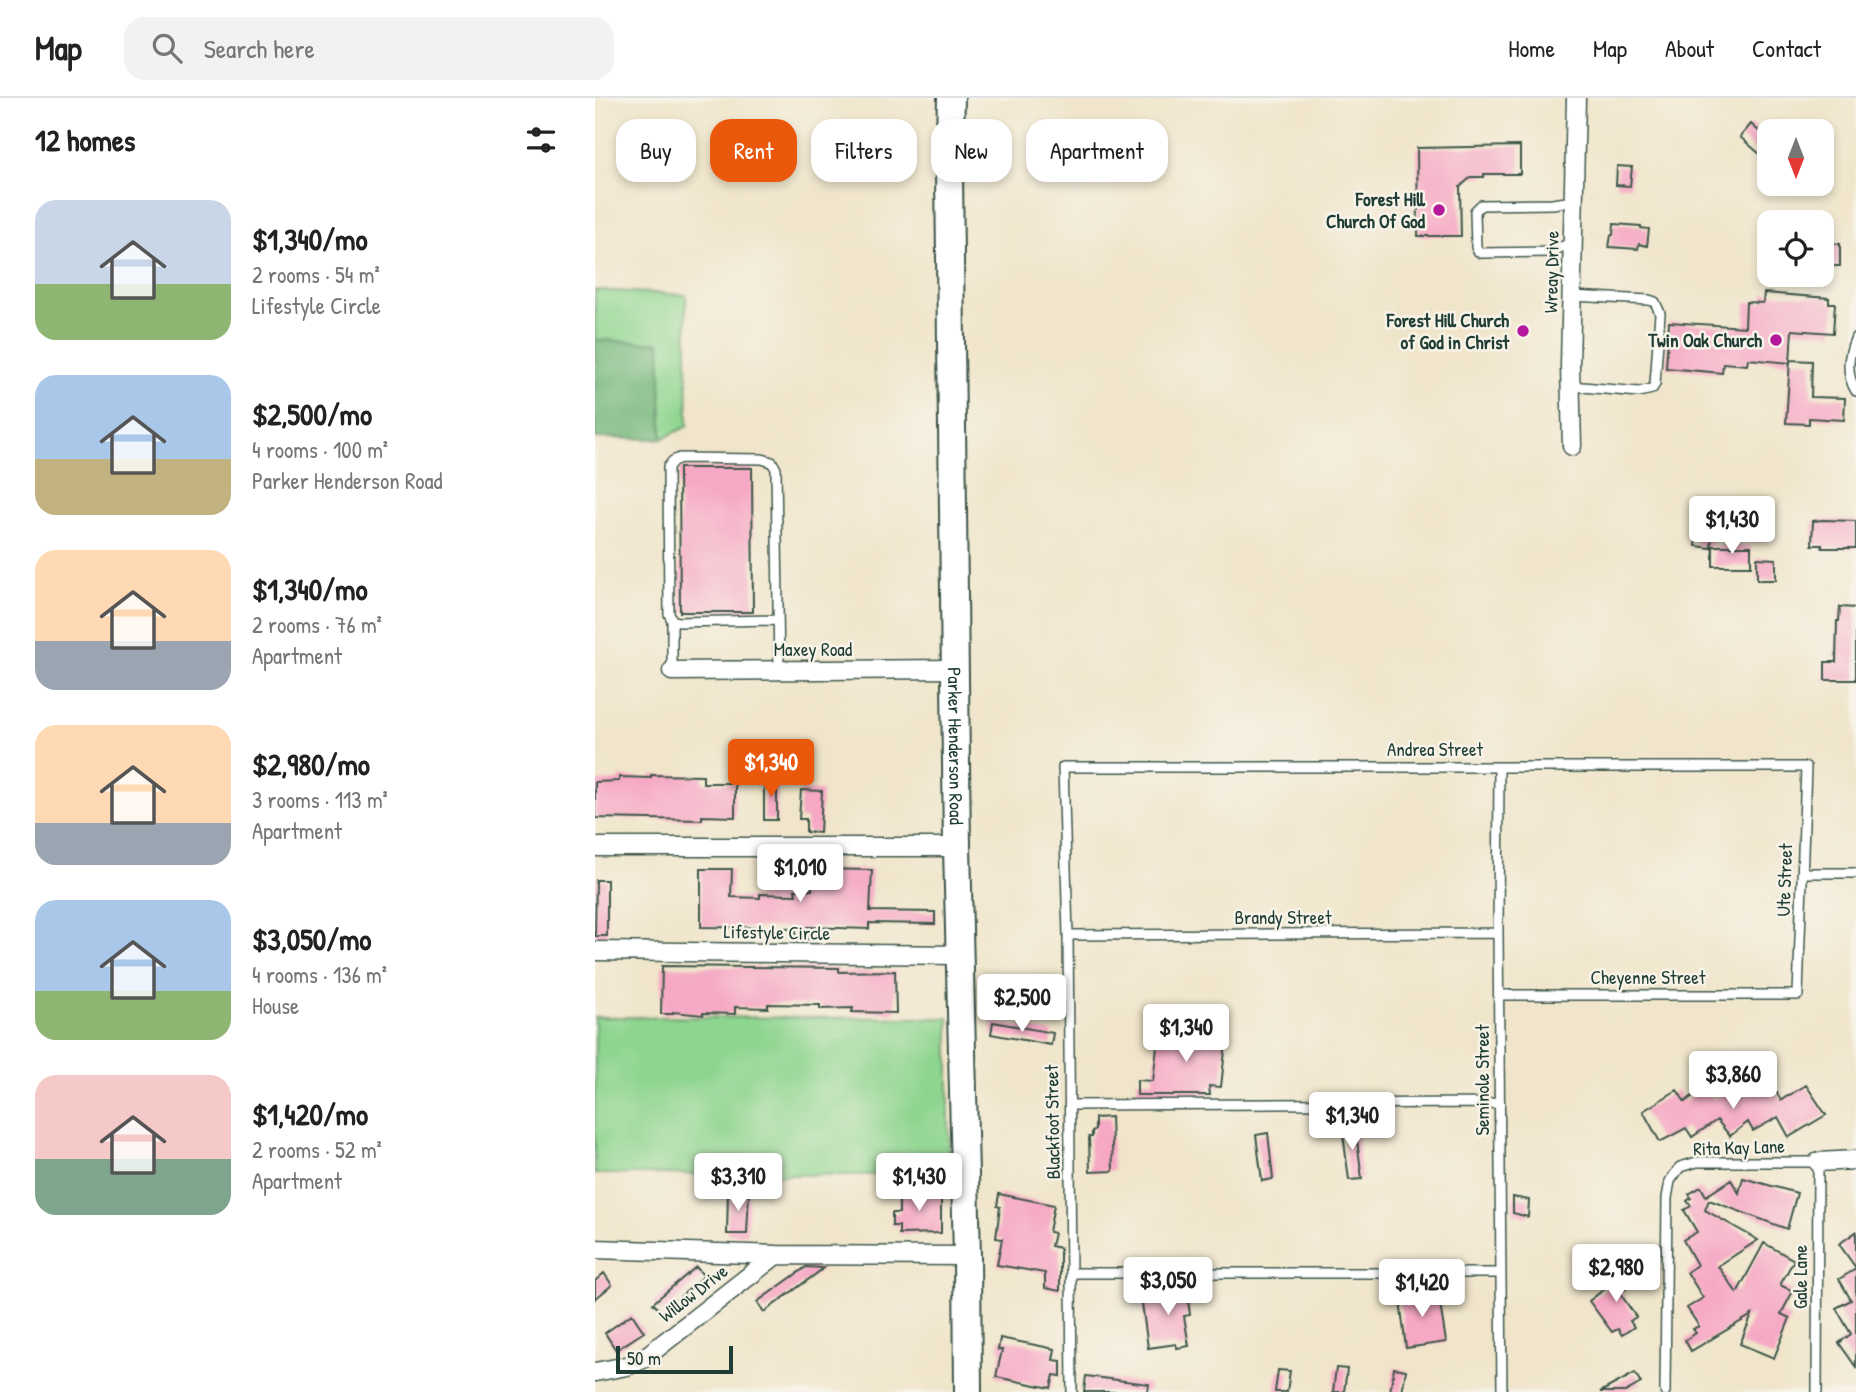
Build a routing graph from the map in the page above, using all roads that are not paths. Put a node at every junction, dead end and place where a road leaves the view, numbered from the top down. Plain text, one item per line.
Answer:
1 (951, 98) edge
2 (1576, 98) edge
3 (1574, 201) junction
4 (1573, 242) junction
5 (1572, 296) junction
6 (1856, 337) edge
7 (1570, 386) junction
8 (1856, 391) edge
9 (1572, 446) dead end
10 (672, 620) junction
11 (778, 620) junction
12 (955, 668) junction
13 (779, 670) junction
14 (672, 671) joint
15 (1063, 767) joint
16 (1499, 767) junction
17 (1806, 767) joint
18 (595, 847) edge
19 (957, 847) junction
20 (1802, 873) junction
21 (1856, 873) edge
22 (1498, 933) junction
23 (1068, 935) junction
24 (595, 951) edge
25 (959, 955) junction
26 (1499, 995) junction
27 (1798, 995) joint
28 (1500, 1103) junction
29 (1070, 1105) junction
30 (1856, 1160) edge
31 (1818, 1163) junction
32 (595, 1249) edge
33 (776, 1255) junction
34 (967, 1256) junction
35 (1071, 1273) junction
36 (1501, 1273) junction
37 (595, 1372) edge
38 (968, 1392) edge
39 (1072, 1392) edge
40 (1502, 1392) edge
41 (1665, 1392) edge
42 (1817, 1392) edge

1 - 12 street, Parker Henderson Road
2 - 3 street, Wreay Drive
3 - 4 street, Wreay Drive
3 - 4 lane
4 - 5 street, Wreay Drive
5 - 7 street, Wreay Drive
5 - 7 lane
6 - 8 lane
7 - 9 street, Wreay Drive
10 - 11 lane
10 - 11 lane
10 - 14 lane
11 - 13 lane
12 - 13 street, Maxey Road
12 - 19 street, Parker Henderson Road
13 - 14 street, Maxey Road
15 - 16 lane, Andrea Street
15 - 23 lane, Blackfoot Street
16 - 17 lane, Andrea Street
16 - 22 lane, Seminole Street
17 - 20 lane, Ute Street
18 - 19 street
19 - 25 street, Parker Henderson Road
20 - 21 lane
20 - 27 lane, Ute Street
22 - 23 lane, Brandy Street
22 - 26 lane, Seminole Street
23 - 29 lane, Blackfoot Street
24 - 25 street, Lifestyle Circle
25 - 34 street, Parker Henderson Road
26 - 27 lane, Cheyenne Street
26 - 28 lane, Seminole Street
28 - 29 lane
28 - 36 lane, Seminole Street
29 - 35 lane, Blackfoot Street
30 - 31 street
31 - 41 lane, Rita Kay Lane
31 - 42 lane, Gale Lane
32 - 33 street
33 - 34 street
33 - 37 street, Willow Drive
34 - 38 street, Parker Henderson Road
35 - 36 lane
35 - 39 lane, Blackfoot Street
36 - 40 lane, Seminole Street

